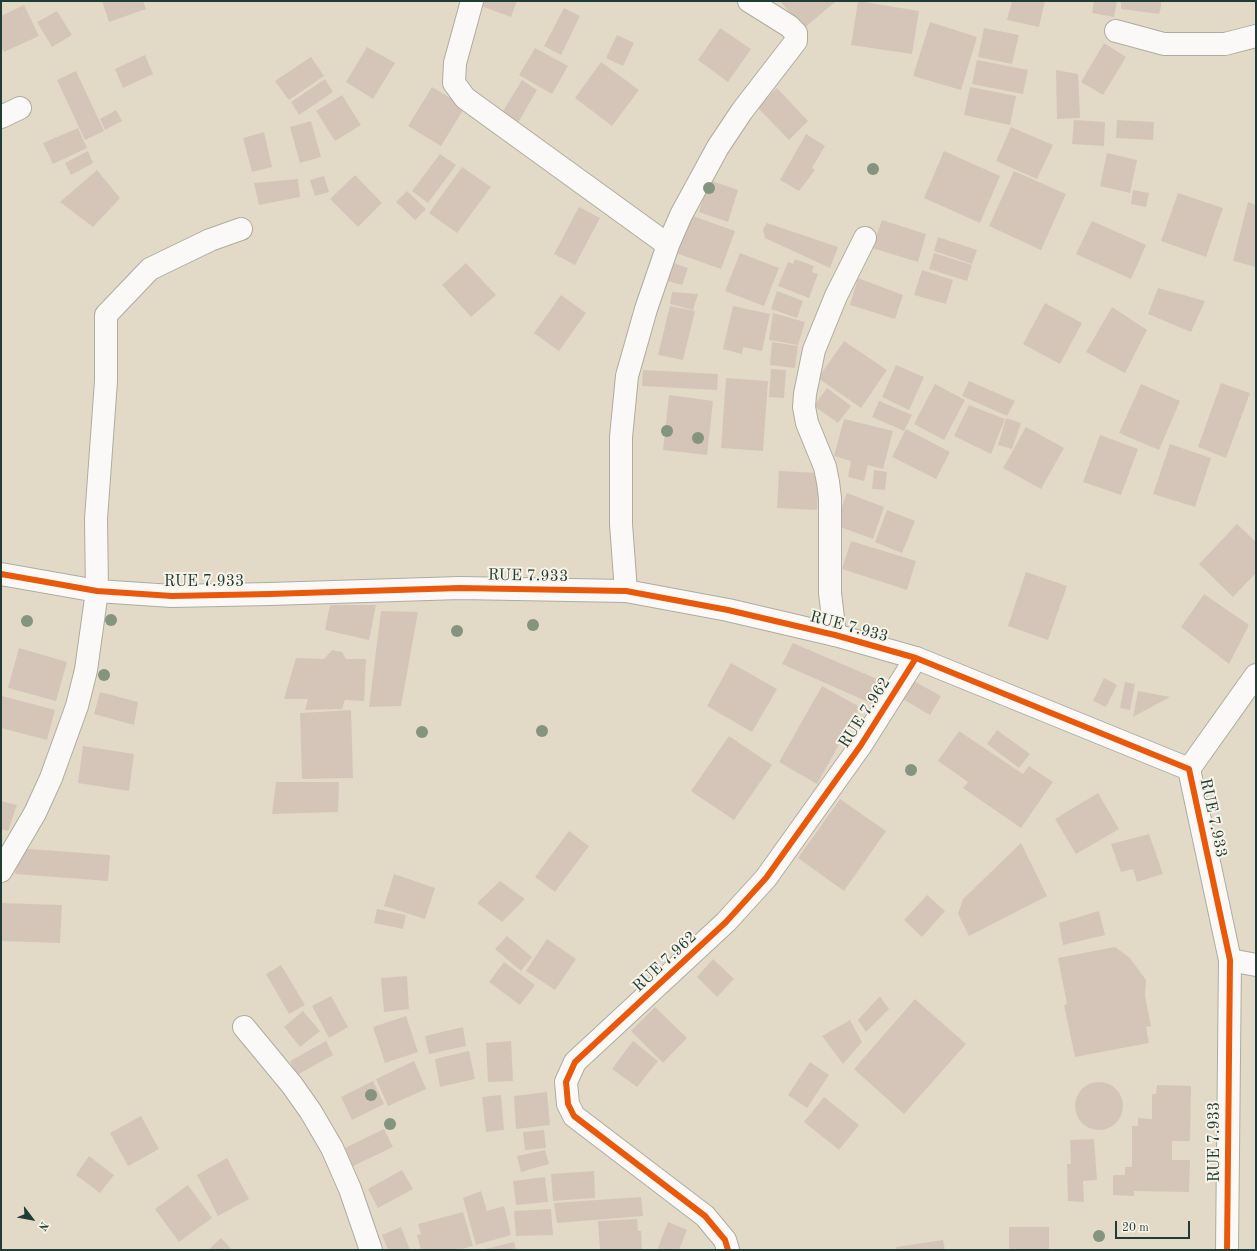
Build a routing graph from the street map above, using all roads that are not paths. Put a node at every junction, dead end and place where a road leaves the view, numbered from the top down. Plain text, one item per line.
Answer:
1 (472, 1) edge
2 (749, 1) edge
3 (1116, 32) dead end
4 (1256, 36) edge
5 (241, 228) dead end
6 (865, 238) dead end
7 (668, 245) junction
8 (1, 574) edge
9 (97, 591) junction
10 (626, 591) junction
11 (835, 635) junction
12 (916, 658) junction
13 (1256, 675) edge
14 (1189, 769) junction
15 (1, 871) edge
16 (1230, 960) junction
17 (1256, 965) edge
18 (244, 1028) dead end
19 (371, 1250) edge
20 (728, 1250) edge
21 (1227, 1250) edge

1 - 7 street
2 - 7 street
3 - 4 street
5 - 9 street
6 - 11 street
7 - 10 street
8 - 9 street, RUE 7.933
9 - 10 street, RUE 7.933
9 - 15 street
10 - 11 street, RUE 7.933
11 - 12 street, RUE 7.933
12 - 14 street, RUE 7.933
12 - 20 street, RUE 7.962
13 - 14 street
14 - 16 street, RUE 7.933
16 - 17 street
16 - 21 street, RUE 7.933
18 - 19 street

